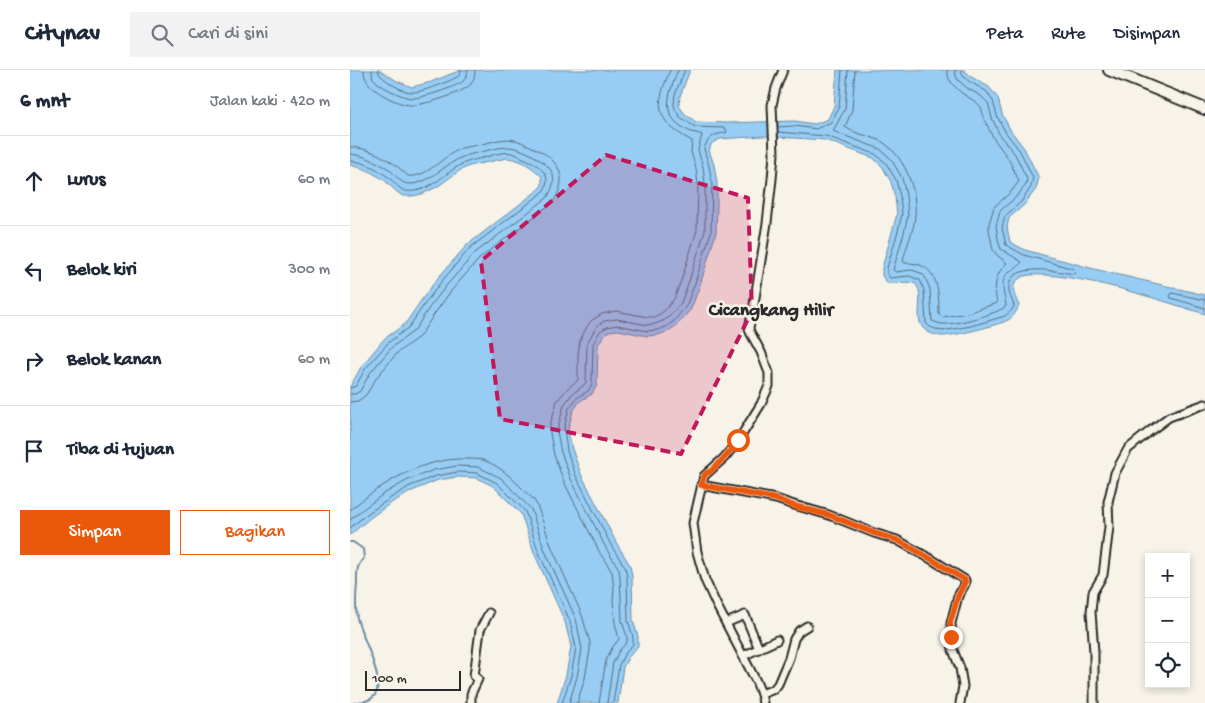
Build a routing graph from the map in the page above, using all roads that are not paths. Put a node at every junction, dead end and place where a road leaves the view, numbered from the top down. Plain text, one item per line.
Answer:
1 (783, 70) edge
2 (1109, 70) edge
3 (1205, 109) edge
4 (1205, 404) edge
5 (701, 485) junction
6 (489, 613) dead end
7 (726, 622) junction
8 (807, 626) dead end
9 (777, 640) dead end
10 (759, 649) junction
11 (743, 656) junction
12 (761, 694) junction
13 (471, 703) edge
14 (763, 703) edge
15 (960, 703) edge
16 (1094, 703) edge

1 - 5 street
2 - 3 main road
4 - 16 street
5 - 7 street
5 - 15 street
6 - 13 street
7 - 10 street
7 - 11 street
8 - 12 street
9 - 10 street
10 - 11 street
11 - 12 street
12 - 14 street

